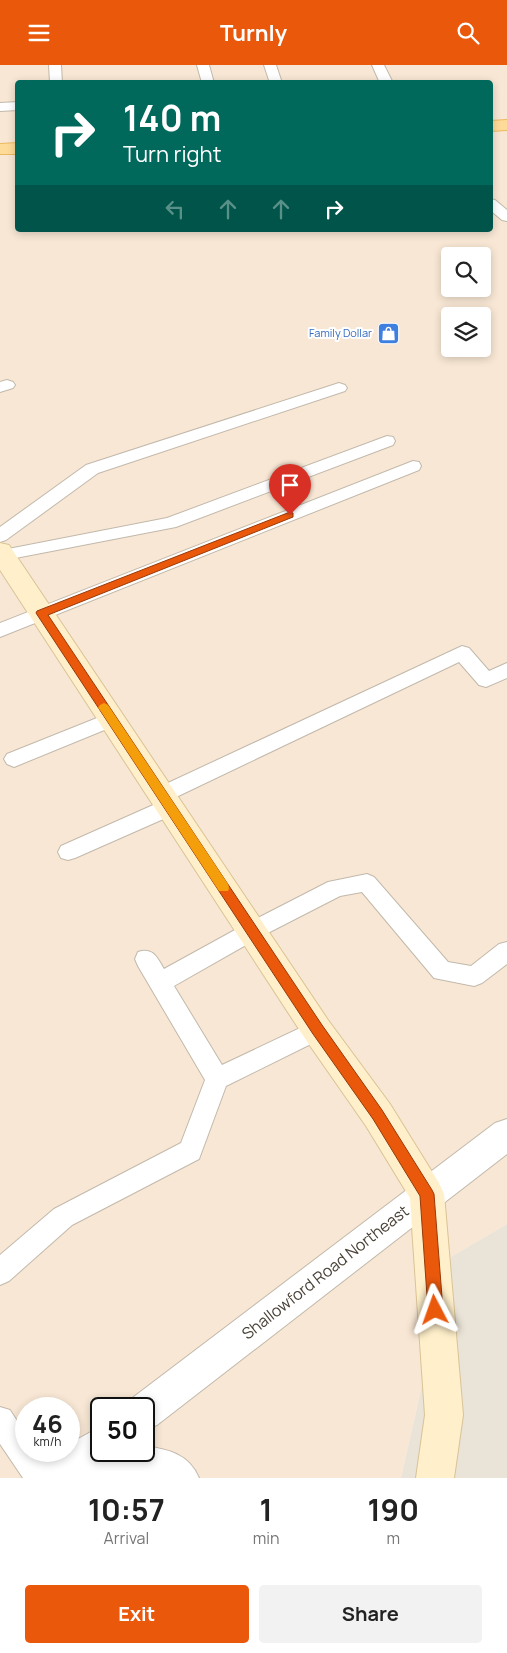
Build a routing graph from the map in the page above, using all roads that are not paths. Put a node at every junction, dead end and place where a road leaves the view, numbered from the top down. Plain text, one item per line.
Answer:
1 (55, 65) edge
2 (203, 65) edge
3 (270, 65) edge
4 (378, 65) edge
5 (56, 80) edge
6 (207, 80) edge
7 (275, 80) edge
8 (386, 80) edge
9 (15, 106) edge
10 (0, 107) edge
11 (507, 125) edge
12 (493, 126) edge
13 (15, 148) edge
14 (0, 149) edge
15 (493, 205) edge
16 (507, 217) edge
17 (339, 388) dead end
18 (388, 441) dead end
19 (413, 466) dead end
20 (3, 557) edge
21 (41, 613) junction
22 (0, 630) edge
23 (507, 670) edge
24 (112, 719) junction
25 (14, 759) dead end
26 (166, 801) junction
27 (68, 852) dead end
28 (252, 931) junction
29 (507, 951) edge
30 (146, 959) dead end
31 (161, 981) junction
32 (317, 1029) junction
33 (218, 1079) junction
34 (507, 1134) edge
35 (427, 1194) junction
36 (0, 1272) edge
37 (155, 1404) edge
38 (0, 1420) edge
39 (80, 1461) edge
40 (39, 1478) edge
41 (180, 1478) edge
42 (435, 1478) edge

1 - 5 lane
2 - 6 lane
3 - 7 lane
4 - 8 lane
9 - 10 lane
11 - 12 main road
13 - 14 main road
15 - 16 lane
17 - 20 lane
18 - 20 lane
19 - 21 lane
20 - 21 main road
21 - 22 lane
21 - 24 main road
23 - 26 lane
24 - 25 lane
24 - 26 main road
26 - 27 lane
26 - 28 main road
28 - 29 lane
28 - 31 lane
28 - 32 main road
30 - 31 lane
31 - 33 lane
32 - 33 lane
32 - 35 main road
33 - 36 lane
34 - 35 street, Shallowford Road Northeast
35 - 37 street, Shallowford Road Northeast
35 - 42 main road
38 - 40 lane
39 - 41 street

